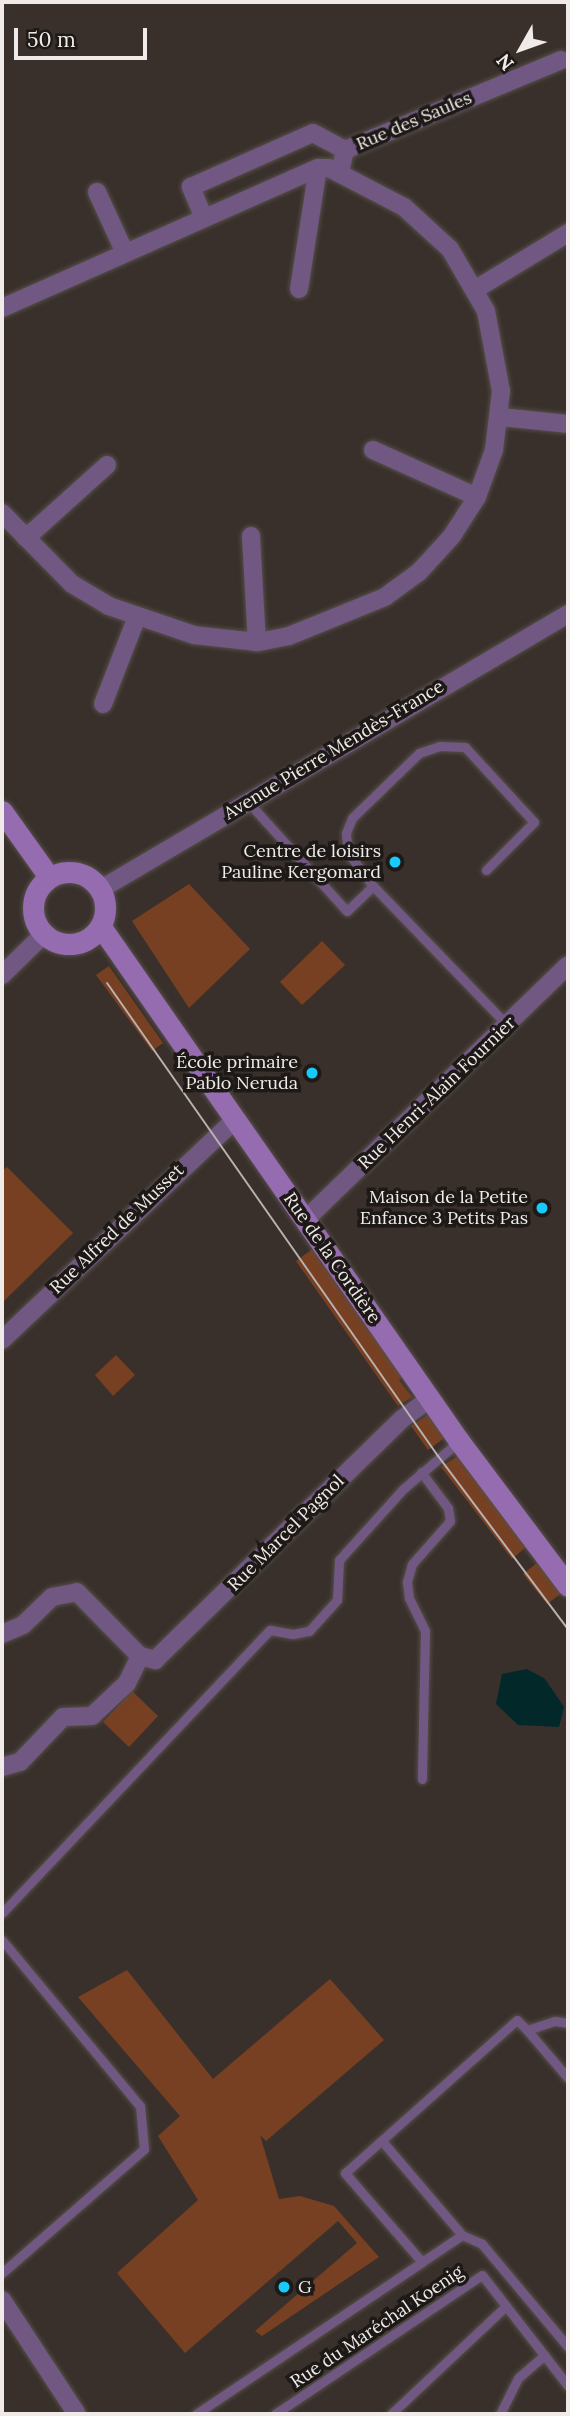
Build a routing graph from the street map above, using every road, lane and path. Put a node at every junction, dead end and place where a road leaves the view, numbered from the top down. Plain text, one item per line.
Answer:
1 (561, 60) dead end
2 (345, 150) junction
3 (329, 169) junction
4 (97, 192) dead end
5 (204, 218) junction
6 (568, 233) edge
7 (125, 253) junction
8 (299, 289) dead end
9 (476, 289) junction
10 (2, 307) edge
11 (500, 417) junction
12 (568, 424) edge
13 (373, 450) dead end
14 (107, 465) dead end
15 (477, 497) junction
16 (2, 513) edge
17 (251, 536) dead end
18 (26, 538) junction
19 (137, 617) junction
20 (567, 618) edge
21 (257, 642) junction
22 (103, 704) dead end
23 (248, 802) junction
24 (2, 811) edge
25 (486, 870) dead end
26 (49, 877) junction
27 (373, 886) junction
28 (101, 889) junction
29 (101, 927) junction
30 (44, 934) junction
31 (568, 965) edge
32 (2, 975) edge
33 (507, 1025) junction
34 (235, 1120) junction
35 (305, 1220) junction
36 (2, 1340) edge
37 (430, 1399) junction
38 (459, 1441) junction
39 (421, 1472) junction
40 (568, 1586) edge
41 (2, 1634) edge
42 (141, 1656) junction
43 (2, 1767) edge
44 (422, 1779) dead end
45 (2, 1913) edge
46 (2, 1940) edge
47 (568, 2023) edge
48 (527, 2030) junction
49 (568, 2078) edge
50 (382, 2141) junction
51 (462, 2235) junction
52 (422, 2262) junction
53 (2, 2273) edge
54 (2, 2300) edge
55 (506, 2306) junction
56 (568, 2347) edge
57 (544, 2355) junction
58 (568, 2386) edge
59 (287, 2411) edge
60 (78, 2414) edge
61 (196, 2414) edge
62 (275, 2414) edge
63 (391, 2414) edge
64 (500, 2414) edge

1 - 2 street, Rue des Saules
2 - 3 street, Rue des Saules
2 - 5 street, Rue des Saules
3 - 5 street
3 - 8 street, Rue des Saules
3 - 9 street
4 - 7 street
5 - 7 street
6 - 9 street
7 - 10 street
9 - 11 street
11 - 12 street
11 - 15 street
13 - 15 street
14 - 18 street
15 - 21 street
16 - 18 street
17 - 21 street
18 - 19 street
19 - 21 street
19 - 22 street
20 - 23 street, Avenue Pierre Mendès-France
23 - 27 lane
23 - 28 street, Avenue Pierre Mendès-France
24 - 26 street
25 - 27 lane
26 - 28 street
26 - 30 street
27 - 33 lane
28 - 29 street
29 - 30 street
29 - 34 street, Rue de la Cordière
30 - 32 street
31 - 33 street, Rue Henri-Alain Fournier
33 - 35 street, Rue Henri-Alain Fournier
34 - 35 street, Rue de la Cordière
34 - 36 street, Rue Alfred de Musset
35 - 37 street, Rue de la Cordière
37 - 38 street, Rue de la Cordière
37 - 42 street, Rue Marcel Pagnol
38 - 39 lane
38 - 40 street, Rue de la Cordière
39 - 44 lane
39 - 45 lane
41 - 42 street
42 - 43 street
46 - 53 lane
47 - 48 lane
48 - 49 lane
48 - 50 lane
50 - 51 lane
50 - 52 lane
51 - 52 lane
51 - 56 lane
52 - 61 lane
54 - 60 street
55 - 57 lane, Rue du Maréchal Koenig
55 - 59 lane, Rue du Maréchal Koenig
55 - 63 lane
57 - 58 lane, Rue du Maréchal Koenig
57 - 64 lane
59 - 62 lane, Rue du Maréchal Koenig

